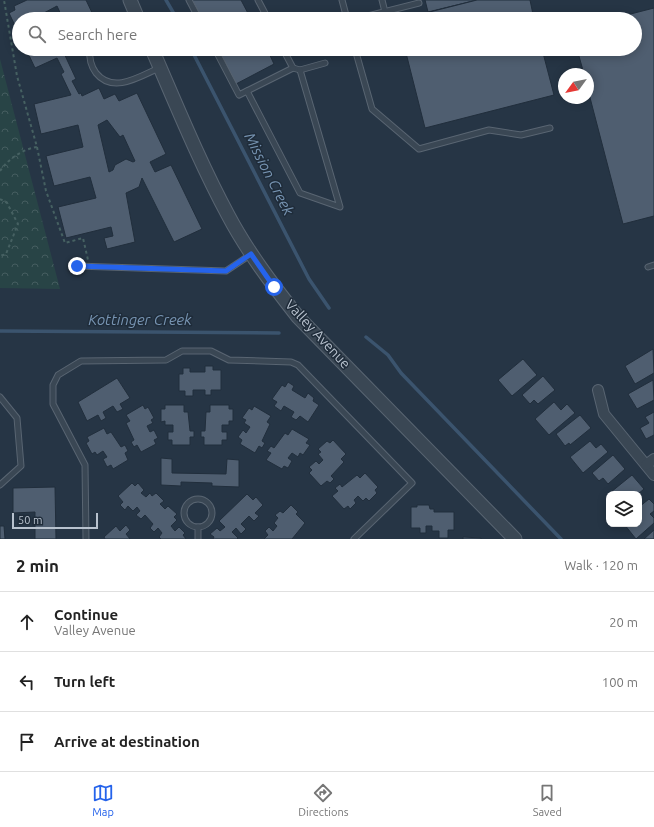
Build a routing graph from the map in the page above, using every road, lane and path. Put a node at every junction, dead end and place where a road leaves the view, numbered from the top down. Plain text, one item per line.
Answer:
1 (4, 0) edge
2 (130, 0) edge
3 (189, 0) edge
4 (258, 0) edge
5 (342, 0) edge
6 (382, 0) edge
7 (419, 3) dead end
8 (132, 12) edge
9 (195, 12) edge
10 (264, 12) edge
11 (345, 12) edge
12 (385, 12) joint
13 (12, 47) edge
14 (14, 56) edge
15 (89, 56) edge
16 (155, 56) edge
17 (219, 56) edge
18 (287, 56) edge
19 (358, 56) edge
20 (325, 64) dead end
21 (160, 67) junction
22 (293, 68) junction
23 (300, 70) junction
24 (247, 91) junction
25 (550, 128) dead end
26 (37, 147) junction
27 (0, 170) edge
28 (0, 199) edge
29 (251, 254) junction
30 (0, 256) edge
31 (77, 266) dead end
32 (90, 267) junction
33 (598, 390) dead end
34 (0, 397) edge
35 (650, 462) edge
36 (654, 474) edge
37 (0, 485) edge
38 (198, 527) junction
39 (86, 539) edge
40 (198, 539) edge
41 (354, 539) edge
42 (515, 539) edge

1 - 13 path
2 - 8 street
3 - 9 lane
4 - 10 lane
5 - 11 lane
6 - 12 lane
7 - 12 lane
14 - 26 path
15 - 21 lane
16 - 21 street, Valley Avenue
17 - 24 lane
18 - 22 lane
19 - 25 lane
20 - 23 lane
21 - 29 street, Valley Avenue
22 - 23 lane
22 - 24 lane
23 - 24 lane
26 - 27 path
26 - 32 path
28 - 30 path
29 - 32 lane
29 - 42 street, Valley Avenue
31 - 32 lane
33 - 35 street
34 - 37 lane
35 - 36 street
38 - 38 lane
38 - 40 lane
39 - 41 lane

